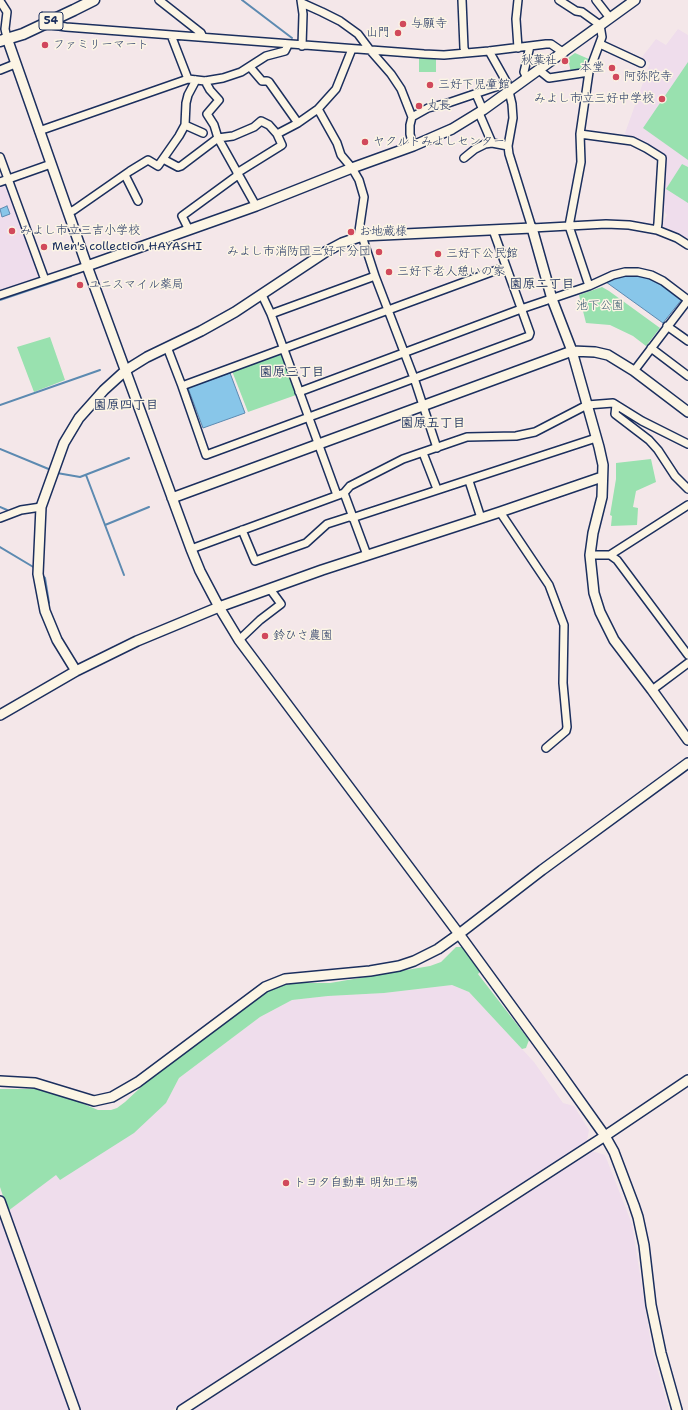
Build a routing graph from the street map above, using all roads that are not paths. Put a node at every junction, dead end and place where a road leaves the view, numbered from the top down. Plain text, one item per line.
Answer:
1 (80, 0) edge
2 (94, 0) edge
3 (159, 0) edge
4 (462, 0) edge
5 (518, 0) edge
6 (560, 0) edge
7 (596, 0) edge
8 (635, 0) edge
9 (0, 1) edge
10 (302, 2) edge
11 (610, 18) junction
12 (45, 24) junction
13 (600, 25) junction
14 (171, 35) junction
15 (203, 37) junction
16 (4, 39) edge
17 (600, 44) junction
18 (288, 45) junction
19 (302, 46) junction
20 (530, 46) junction
21 (518, 48) junction
22 (352, 49) junction
23 (370, 50) junction
24 (489, 52) junction
25 (466, 53) junction
26 (564, 53) junction
27 (642, 63) dead end
28 (15, 64) junction
29 (250, 67) junction
30 (0, 70) edge
31 (539, 70) junction
32 (589, 72) junction
33 (528, 78) junction
34 (188, 79) junction
35 (196, 80) junction
36 (204, 81) junction
37 (508, 87) junction
38 (476, 94) junction
39 (318, 109) junction
40 (481, 111) junction
41 (412, 117) junction
42 (298, 122) junction
43 (185, 125) junction
44 (39, 131) junction
45 (204, 133) dead end
46 (277, 134) junction
47 (580, 134) junction
48 (218, 138) junction
49 (492, 143) junction
50 (413, 146) junction
51 (508, 146) junction
52 (0, 157) edge
53 (464, 158) dead end
54 (163, 159) junction
55 (51, 164) junction
56 (352, 168) junction
57 (238, 174) junction
58 (125, 176) junction
59 (8, 179) junction
60 (0, 182) edge
61 (138, 201) dead end
62 (256, 206) junction
63 (68, 212) junction
64 (569, 226) junction
65 (532, 228) junction
66 (189, 230) junction
67 (493, 230) junction
68 (656, 230) junction
69 (360, 237) junction
70 (688, 245) edge
71 (87, 266) junction
72 (505, 267) junction
73 (375, 276) junction
74 (45, 280) junction
75 (589, 286) junction
76 (0, 295) edge
77 (262, 295) junction
78 (552, 299) junction
79 (688, 300) edge
80 (388, 310) junction
81 (521, 310) junction
82 (270, 314) junction
83 (667, 326) junction
84 (688, 342) edge
85 (167, 347) junction
86 (651, 348) junction
87 (283, 349) junction
88 (572, 351) junction
89 (404, 352) junction
90 (126, 370) junction
91 (634, 371) junction
92 (688, 376) edge
93 (414, 378) junction
94 (182, 386) junction
95 (299, 392) junction
96 (587, 405) junction
97 (616, 405) junction
98 (422, 406) junction
99 (688, 412) edge
100 (308, 417) junction
101 (596, 438) junction
102 (318, 443) junction
103 (688, 444) edge
104 (437, 448) junction
105 (423, 453) junction
106 (602, 477) junction
107 (469, 480) junction
108 (688, 489) edge
109 (437, 490) junction
110 (341, 494) junction
111 (172, 498) junction
112 (688, 505) edge
113 (41, 507) junction
114 (500, 512) junction
115 (352, 517) junction
116 (0, 518) edge
117 (481, 518) junction
118 (242, 530) junction
119 (191, 549) junction
120 (368, 555) junction
121 (590, 555) junction
122 (610, 555) junction
123 (270, 589) junction
124 (219, 607) junction
125 (239, 640) junction
126 (688, 655) edge
127 (688, 663) edge
128 (76, 671) junction
129 (652, 690) junction
130 (0, 715) edge
131 (688, 740) edge
132 (546, 748) dead end
133 (688, 763) edge
134 (459, 934) junction
135 (688, 1080) edge
136 (0, 1081) edge
137 (605, 1136) junction
138 (0, 1200) edge
139 (76, 1410) edge
140 (182, 1410) edge
141 (677, 1410) edge

1 - 16 main road, 54
2 - 12 main road, 54
3 - 15 street
4 - 25 street
5 - 21 street
6 - 13 street
7 - 11 street
8 - 11 street
9 - 16 street
10 - 19 street
10 - 23 street
11 - 13 street
12 - 14 street
12 - 16 main road, 54
13 - 17 street
13 - 26 street
14 - 15 street
14 - 34 street
15 - 18 street
16 - 28 street
17 - 27 street
17 - 32 street
18 - 19 street
18 - 29 street
19 - 22 street
20 - 21 street
20 - 26 street
20 - 33 street
21 - 24 street
22 - 23 street
22 - 39 street
23 - 25 street
23 - 41 street
24 - 25 street
24 - 37 street
26 - 31 street
28 - 30 street
28 - 44 street
29 - 36 street
29 - 42 street
31 - 32 street
31 - 33 street
32 - 47 street
33 - 37 street
34 - 35 street
34 - 44 street
35 - 36 street
35 - 43 street
36 - 48 street
37 - 38 street
37 - 40 street
37 - 51 street
38 - 40 street
38 - 41 street
39 - 42 street
39 - 56 street
40 - 49 street
40 - 50 street
41 - 50 street
42 - 46 street
43 - 45 street
43 - 54 street
44 - 55 street
46 - 48 street
46 - 57 street
47 - 64 street
47 - 68 street
48 - 54 street
48 - 57 street
49 - 51 street
49 - 53 street
50 - 56 street
51 - 65 street
52 - 59 street
54 - 58 street
55 - 59 street
55 - 63 street
56 - 62 street
56 - 69 street
57 - 62 street
57 - 66 street
58 - 61 street
58 - 63 street
59 - 60 street
59 - 74 street
62 - 66 street
63 - 71 street
64 - 65 street
64 - 68 street
64 - 75 street
65 - 67 street
65 - 78 street
66 - 71 street
67 - 69 street
67 - 72 street
68 - 70 street
69 - 73 street
69 - 77 street
71 - 74 street
71 - 90 street
72 - 80 street
72 - 81 street
73 - 80 street
73 - 82 street
74 - 76 street
75 - 78 street
75 - 79 street
77 - 82 street
77 - 85 street
78 - 81 street
78 - 88 street
79 - 83 street
80 - 87 street
80 - 89 street
81 - 89 street
81 - 93 street
82 - 87 street
83 - 84 street
83 - 86 street
85 - 90 street
85 - 94 street
86 - 91 street
86 - 92 street
87 - 94 street
87 - 95 street
88 - 91 street
88 - 96 street
88 - 98 street
89 - 93 street
89 - 95 street
90 - 111 street
90 - 113 street
91 - 99 street
93 - 98 street
93 - 100 street
94 - 100 street
95 - 100 street
96 - 97 street
96 - 101 street
96 - 104 street
97 - 103 street
97 - 108 street
98 - 102 street
98 - 104 street
100 - 102 street
101 - 106 street
101 - 107 street
102 - 110 street
102 - 111 street
104 - 105 street
105 - 109 street
105 - 110 street
106 - 114 street
106 - 121 street
107 - 109 street
107 - 117 street
109 - 115 street
110 - 115 street
110 - 118 street
111 - 119 street
112 - 122 street
113 - 116 street
113 - 128 street
114 - 117 street
114 - 132 street
115 - 118 street
115 - 120 street
117 - 120 street
118 - 119 street
119 - 124 street
120 - 123 street
121 - 122 street
121 - 129 street
122 - 126 street
123 - 124 street
123 - 125 street
124 - 125 street
124 - 128 street
125 - 134 street
127 - 129 street
128 - 130 street
129 - 131 street
133 - 134 street
134 - 136 street
134 - 137 street
135 - 137 street
137 - 140 street
137 - 141 street
138 - 139 street

